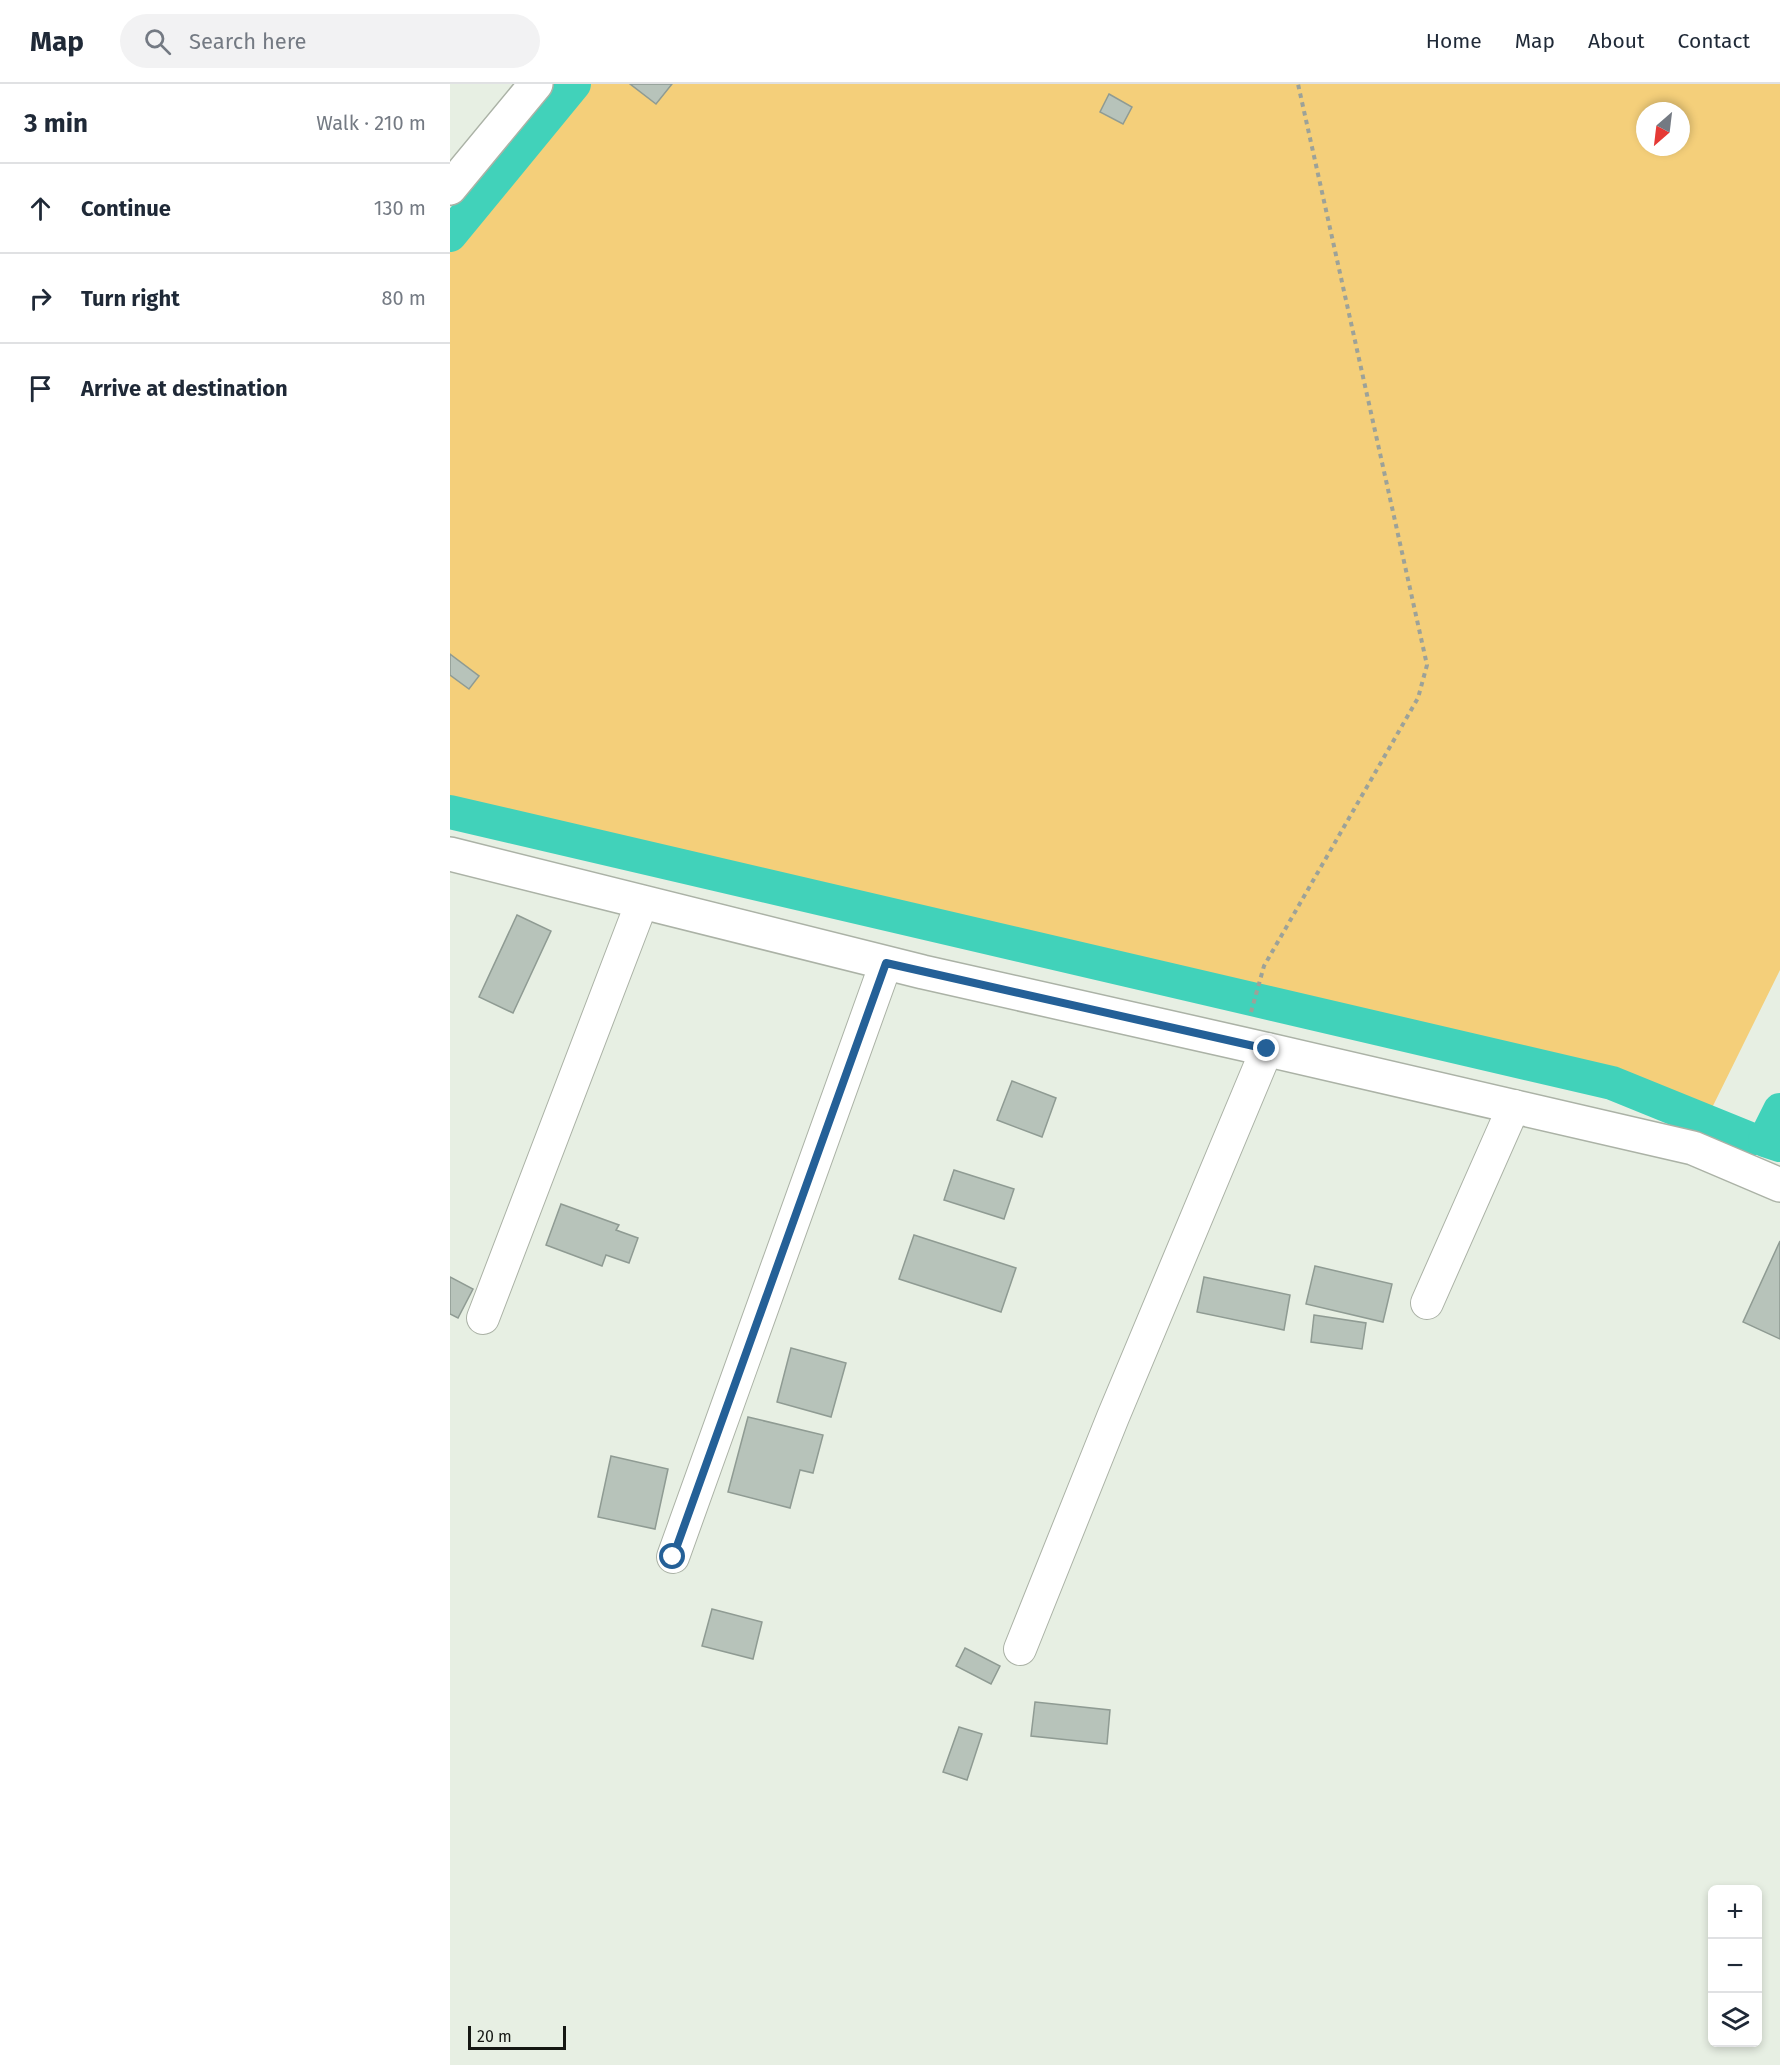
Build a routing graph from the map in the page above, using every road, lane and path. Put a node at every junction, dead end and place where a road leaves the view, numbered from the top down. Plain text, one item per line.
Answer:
1 (536, 84) edge
2 (1298, 84) edge
3 (450, 188) edge
4 (450, 855) edge
5 (642, 902) junction
6 (886, 963) junction
7 (1250, 1018) dead end
8 (1267, 1049) junction
9 (1514, 1106) junction
10 (1780, 1185) edge
11 (1427, 1303) dead end
12 (483, 1318) dead end
13 (673, 1557) dead end
14 (1020, 1649) dead end

1 - 3 street
2 - 7 path
4 - 5 street
5 - 6 street
5 - 12 street
6 - 8 street
6 - 13 street
8 - 9 street
8 - 14 street
9 - 10 street
9 - 11 street

